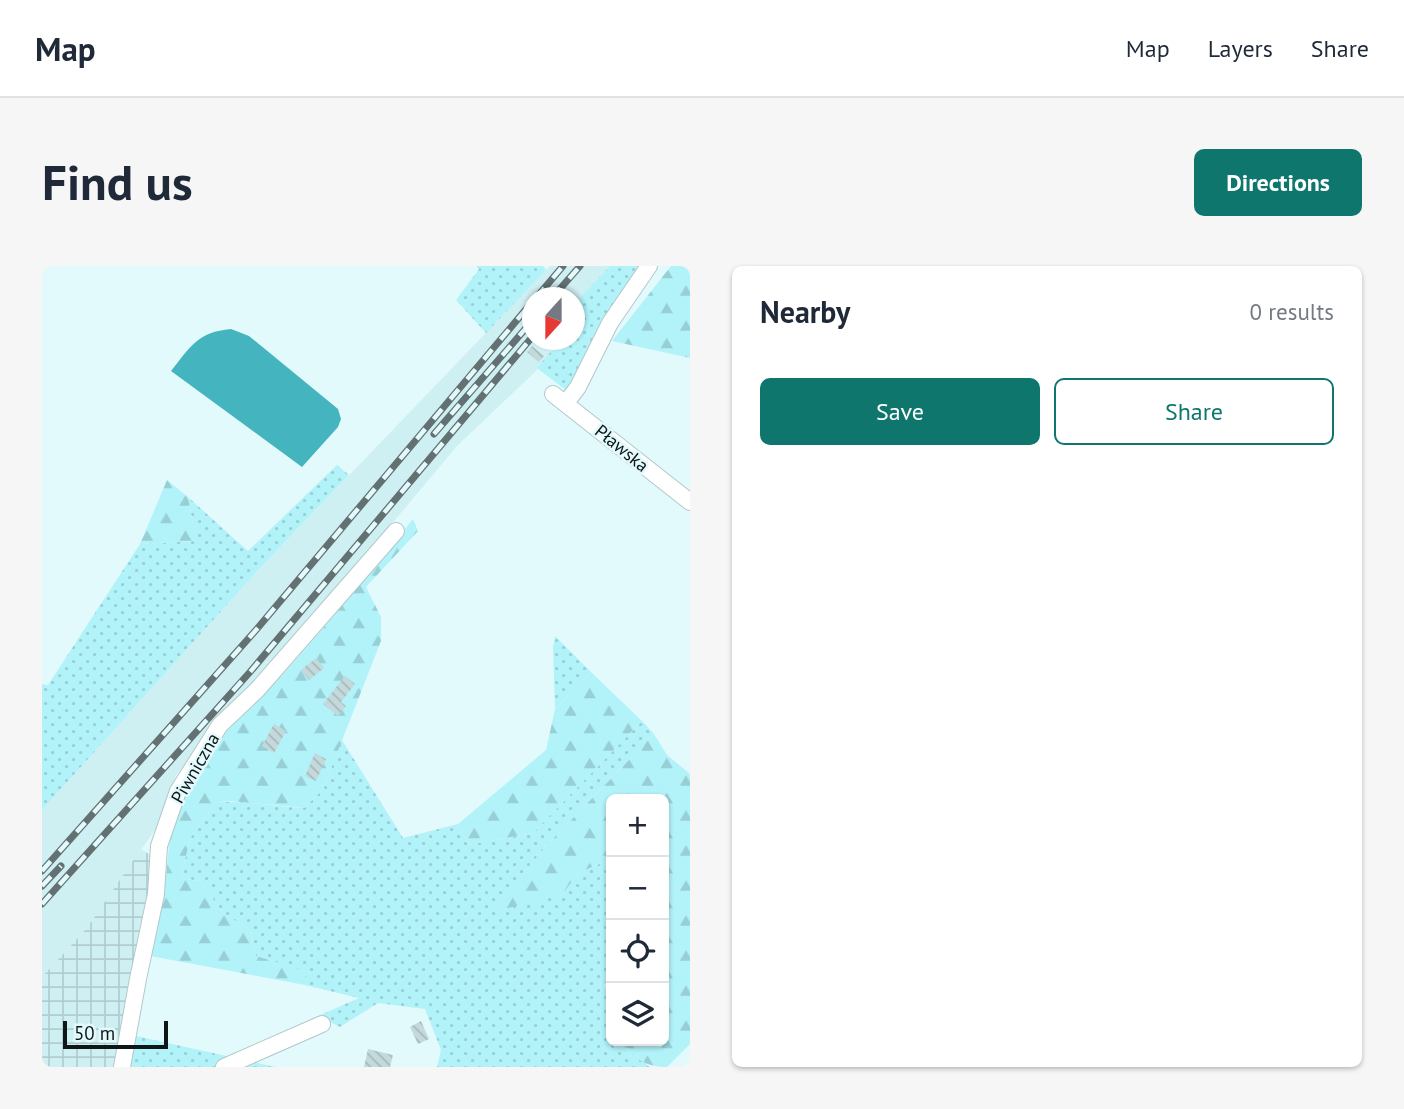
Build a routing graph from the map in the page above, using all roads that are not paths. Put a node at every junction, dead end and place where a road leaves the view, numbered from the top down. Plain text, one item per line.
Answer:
1 (649, 266) edge
2 (690, 502) edge
3 (396, 531) dead end
4 (322, 1024) dead end
5 (122, 1067) edge
6 (224, 1067) edge

1 - 2 street, Pławska
3 - 5 street, Piwniczna
4 - 6 street

